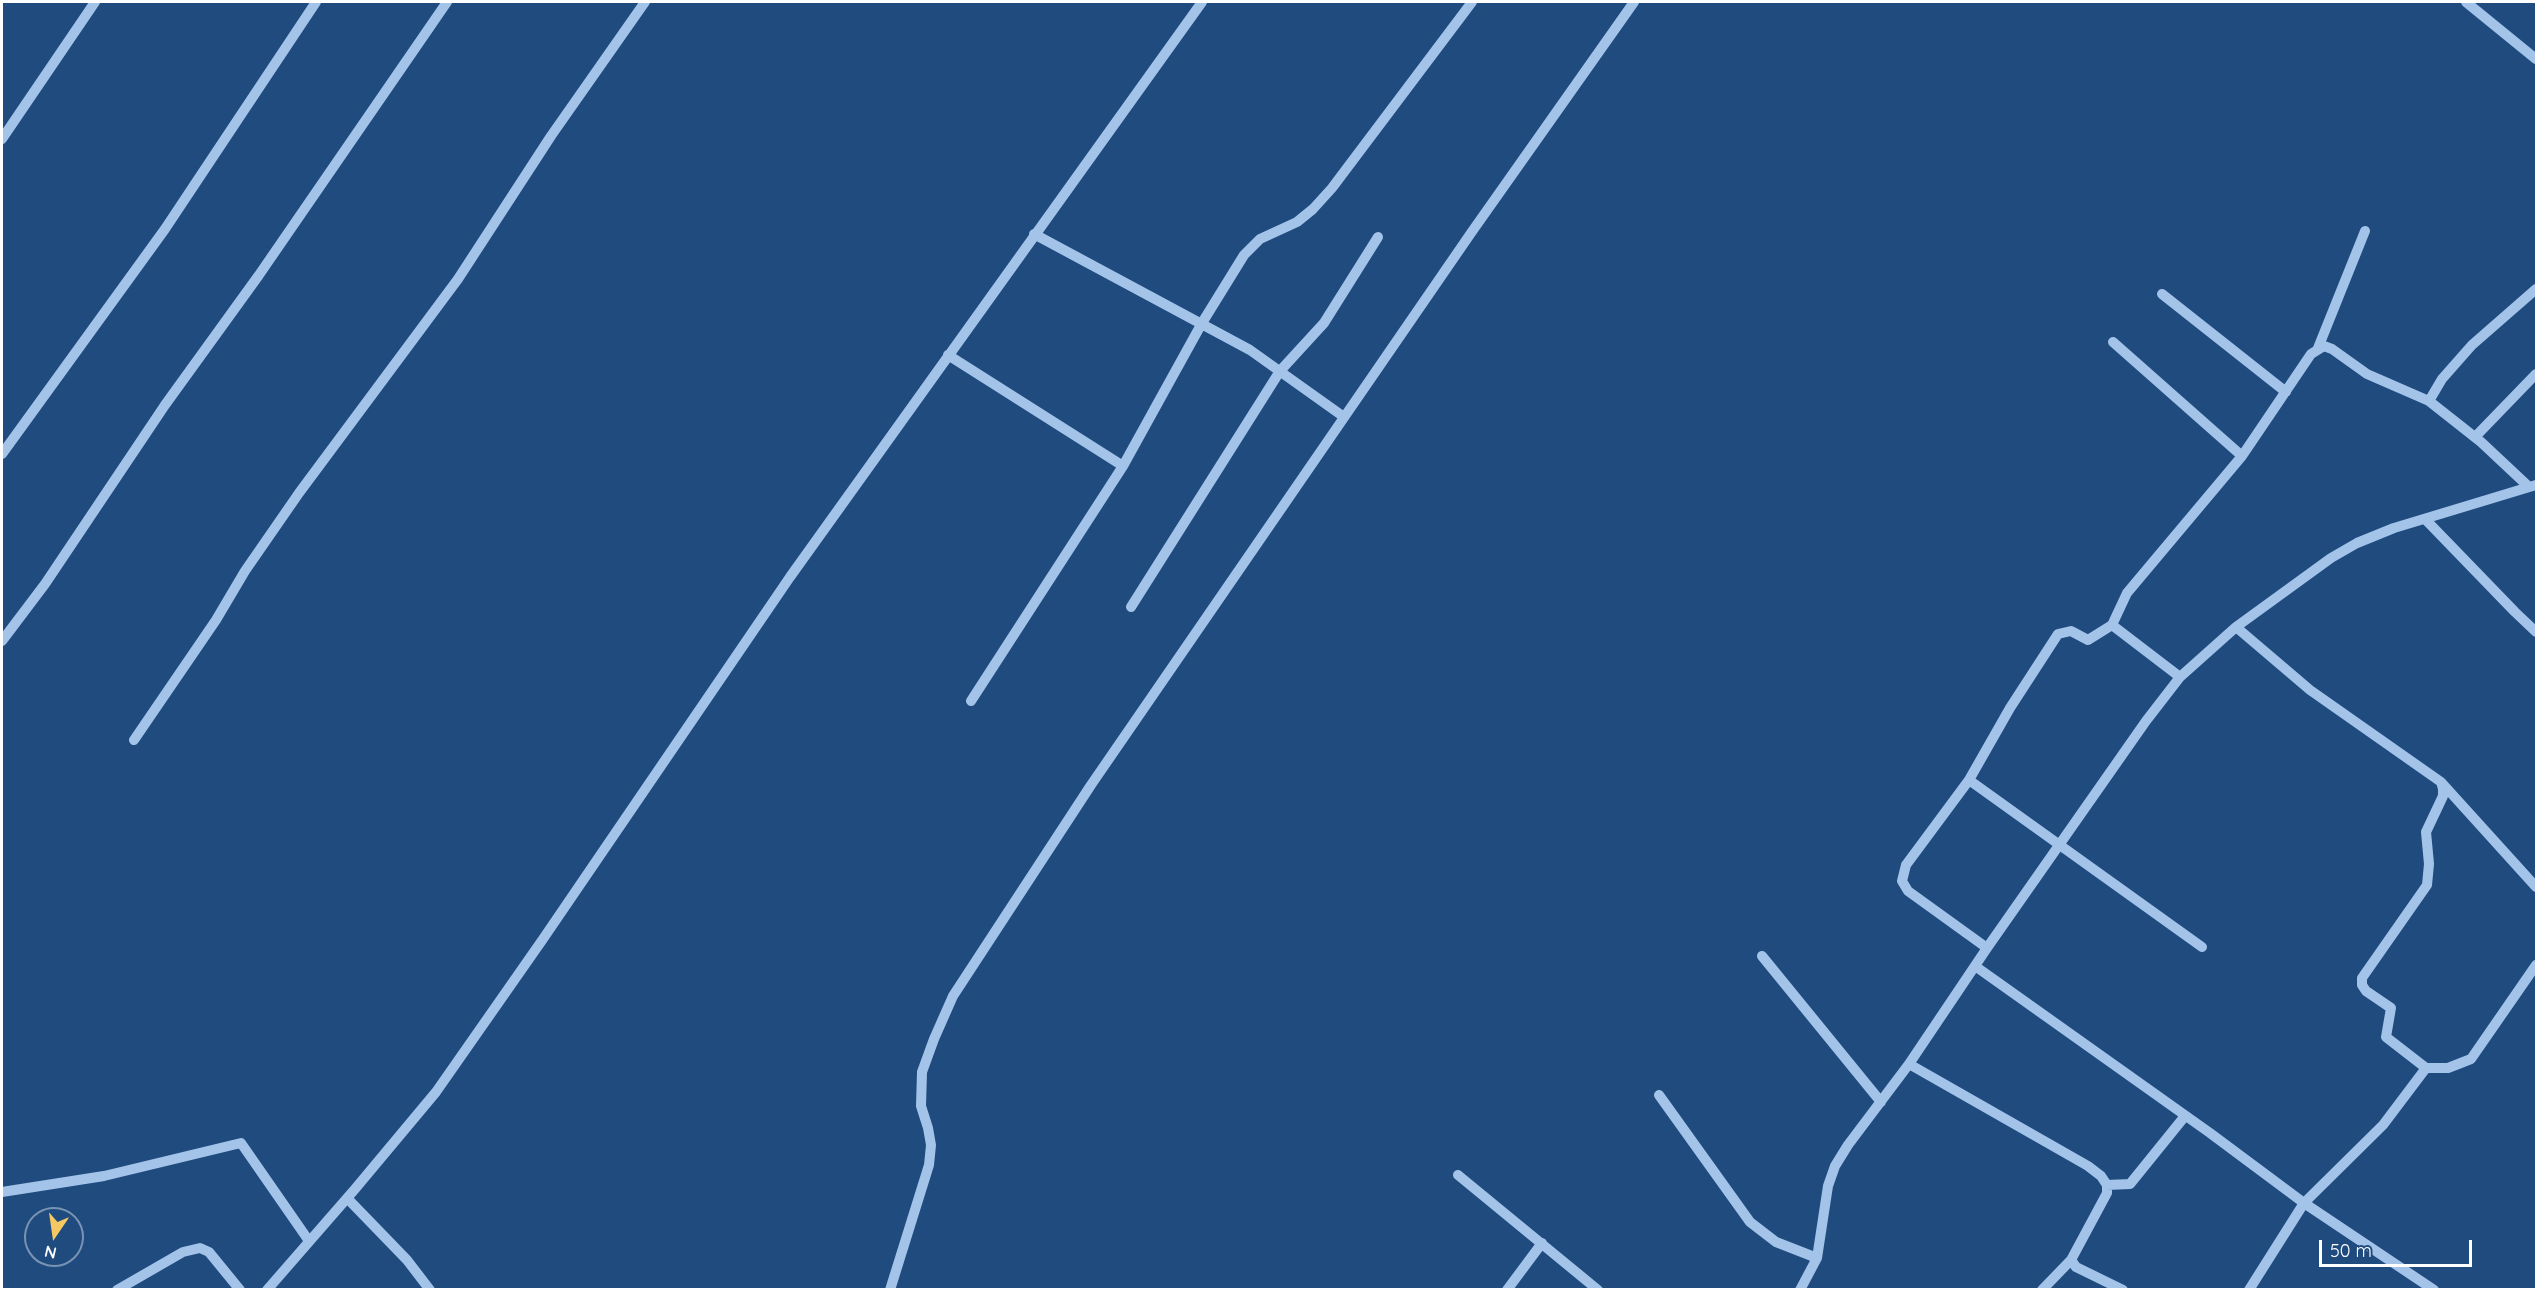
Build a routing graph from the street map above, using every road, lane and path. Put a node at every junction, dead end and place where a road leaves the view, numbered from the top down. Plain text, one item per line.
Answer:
1 (95, 2) edge
2 (316, 2) edge
3 (447, 2) edge
4 (645, 2) edge
5 (1202, 2) edge
6 (1472, 2) edge
7 (1634, 2) edge
8 (2466, 2) edge
9 (2536, 60) edge
10 (2, 139) edge
11 (2365, 231) dead end
12 (1034, 234) junction
13 (1378, 237) dead end
14 (2536, 289) edge
15 (2162, 294) dead end
16 (1202, 323) junction
17 (2113, 342) dead end
18 (2319, 348) junction
19 (948, 355) junction
20 (1280, 371) junction
21 (2536, 374) edge
22 (2286, 392) junction
23 (2428, 401) junction
24 (1344, 417) junction
25 (2475, 437) junction
26 (2, 454) edge
27 (2242, 456) junction
28 (1123, 466) junction
29 (2533, 486) edge
30 (2425, 519) junction
31 (1131, 607) dead end
32 (2112, 625) junction
33 (2236, 627) junction
34 (2536, 632) edge
35 (2, 641) edge
36 (2180, 677) junction
37 (971, 701) dead end
38 (134, 740) dead end
39 (1969, 780) junction
40 (2441, 782) junction
41 (2060, 845) junction
42 (2536, 887) edge
43 (2202, 947) dead end
44 (1987, 948) junction
45 (1762, 956) dead end
46 (2536, 965) edge
47 (1975, 966) junction
48 (1909, 1064) junction
49 (2426, 1068) junction
50 (1659, 1095) dead end
51 (1881, 1102) junction
52 (2185, 1116) junction
53 (1458, 1175) dead end
54 (2108, 1185) junction
55 (2, 1192) edge
56 (347, 1198) junction
57 (2304, 1203) junction
58 (309, 1241) junction
59 (1542, 1244) junction
60 (1817, 1258) junction
61 (2071, 1260) junction
62 (1595, 1289) edge
63 (117, 1290) edge
64 (240, 1290) edge
65 (267, 1290) edge
66 (430, 1290) edge
67 (890, 1290) edge
68 (1507, 1290) edge
69 (1800, 1290) edge
70 (2042, 1290) edge
71 (2123, 1290) edge
72 (2249, 1290) edge
73 (2434, 1290) edge

1 - 10 street
2 - 26 street
3 - 35 street
4 - 38 street
5 - 12 street
6 - 16 street
7 - 24 street
8 - 9 street
11 - 18 street
12 - 16 street
12 - 19 street
13 - 20 street
14 - 23 street
15 - 22 street
16 - 20 street
16 - 28 street
17 - 27 street
18 - 22 street
18 - 23 street
19 - 28 street
19 - 56 street
20 - 24 street
20 - 31 street
21 - 25 street
22 - 27 street
23 - 25 street
24 - 67 street
25 - 29 street
27 - 32 street
28 - 37 street
29 - 30 street
30 - 33 street
30 - 34 street
32 - 36 street
32 - 39 street
33 - 36 street
33 - 40 street
36 - 41 street
39 - 41 street
39 - 44 street
40 - 42 street
40 - 49 street
41 - 43 street
41 - 44 street
44 - 47 street
45 - 51 street
46 - 49 street
47 - 48 street
47 - 52 street
48 - 51 street
48 - 54 street
49 - 57 street
50 - 60 street
51 - 60 street
52 - 54 street
52 - 57 street
53 - 59 street
54 - 61 street
55 - 58 street
56 - 58 street
56 - 66 street
57 - 72 street
57 - 73 street
58 - 65 street
59 - 62 street
59 - 68 street
60 - 69 street
61 - 70 street
61 - 71 street
63 - 64 street

